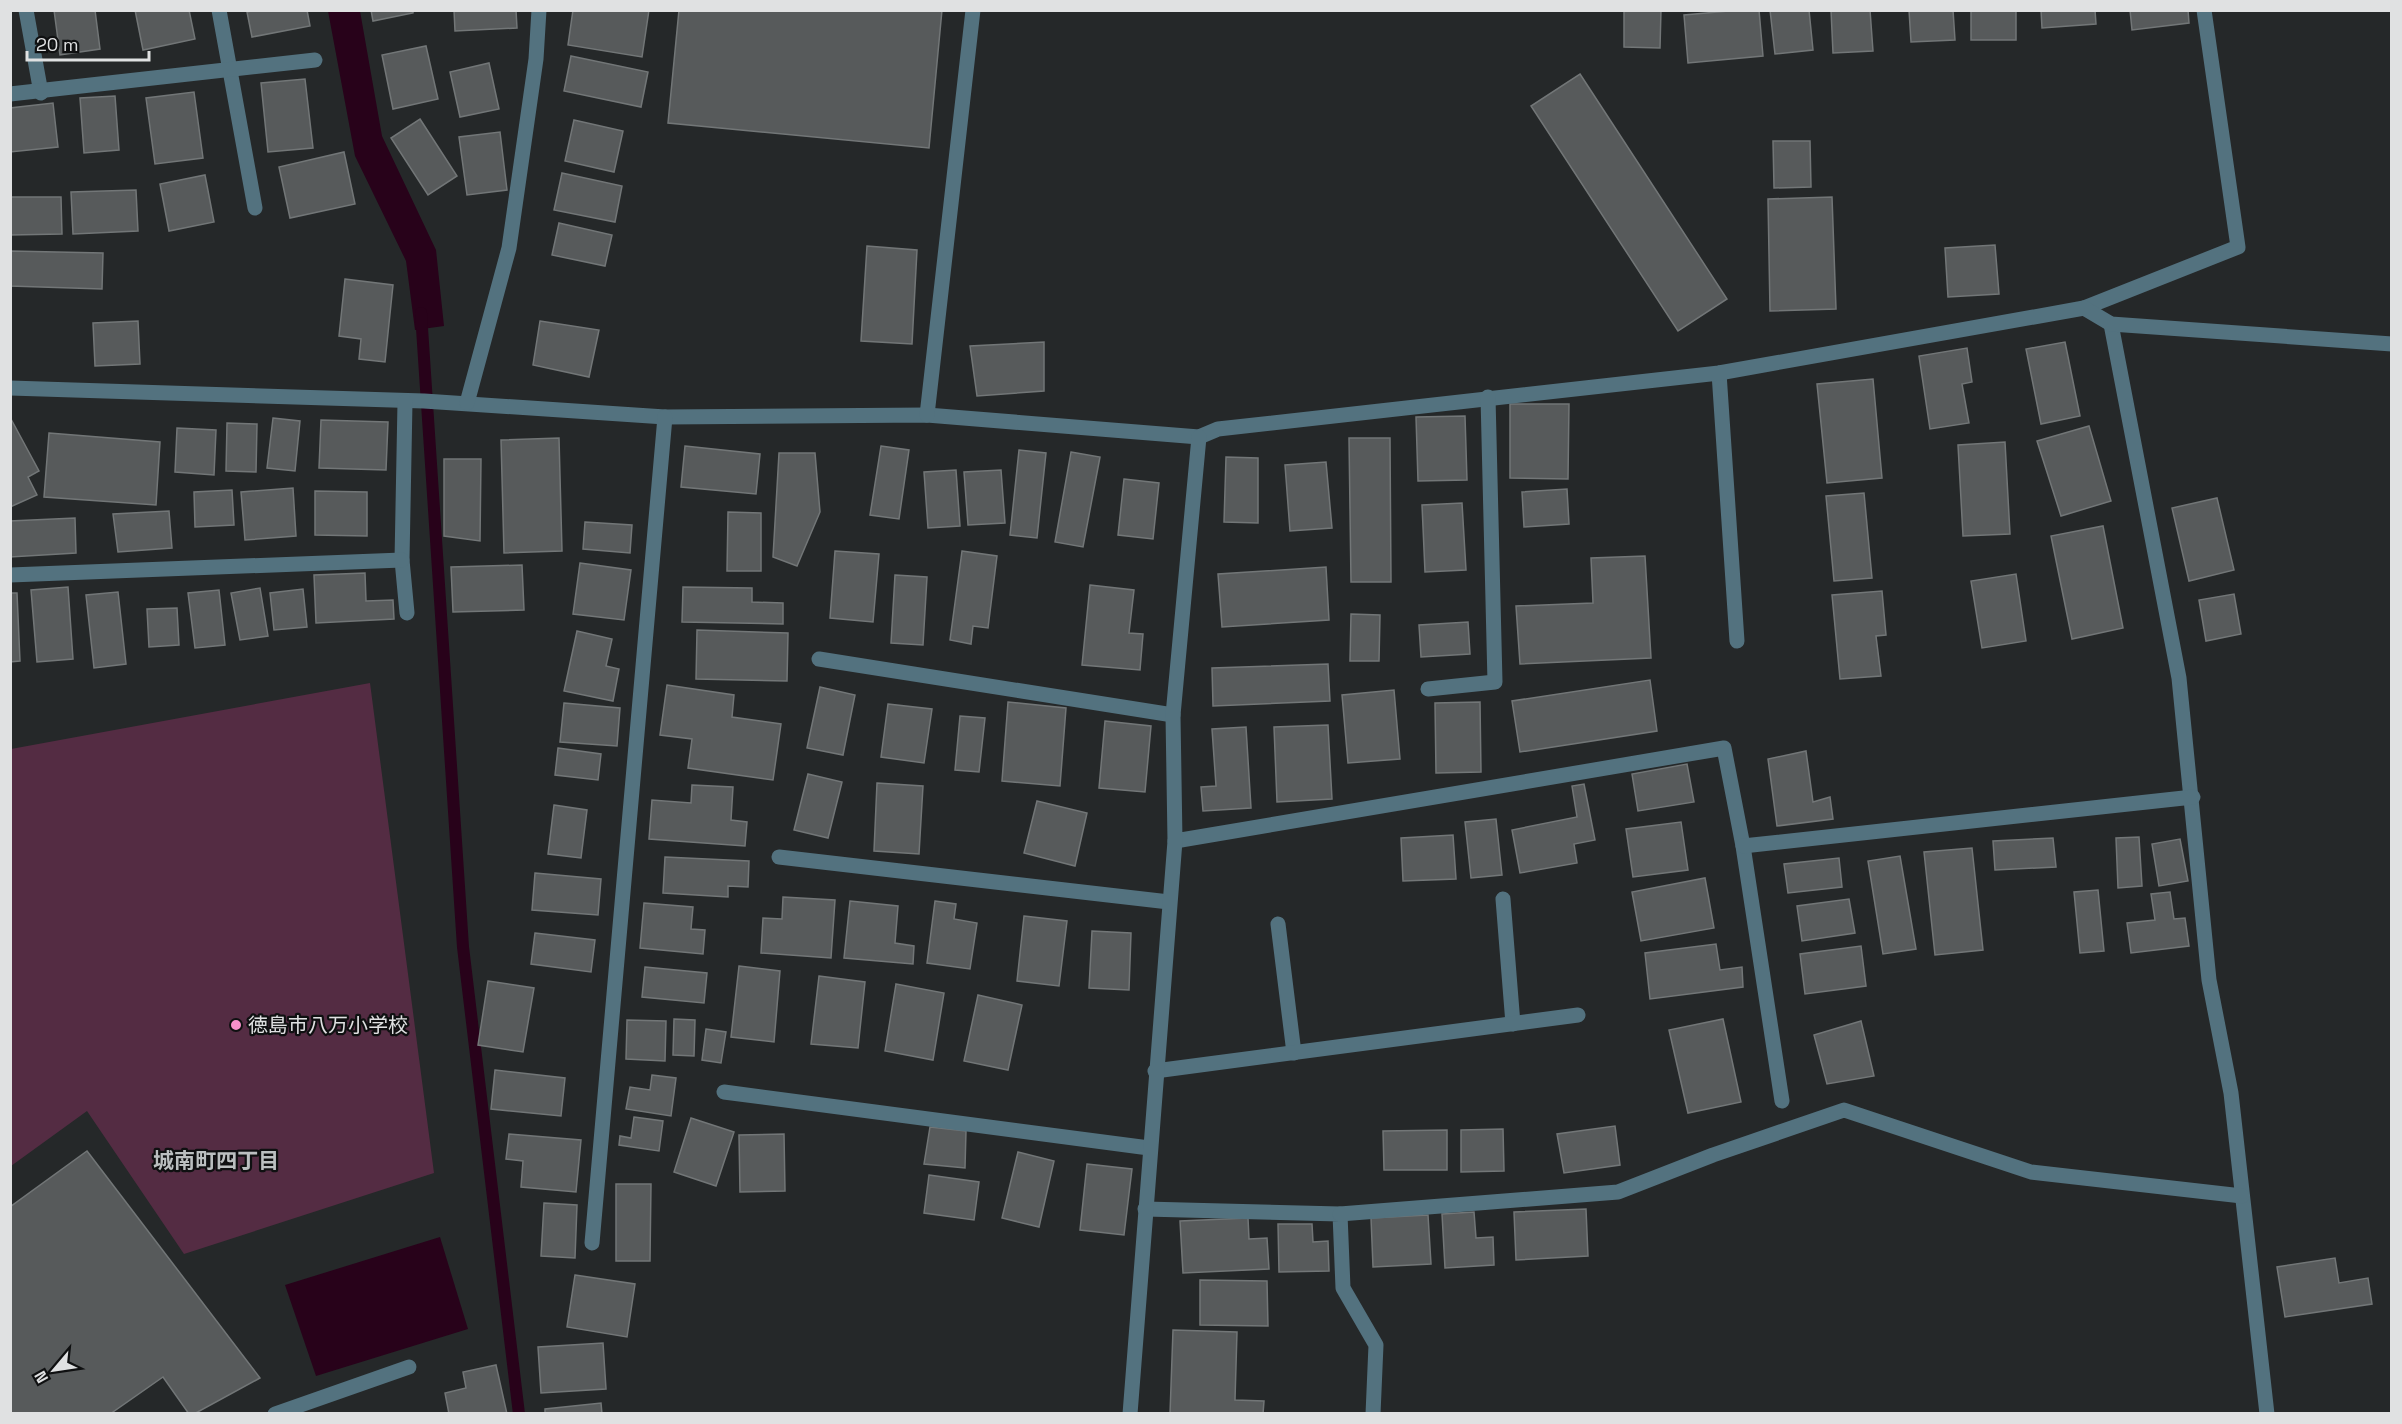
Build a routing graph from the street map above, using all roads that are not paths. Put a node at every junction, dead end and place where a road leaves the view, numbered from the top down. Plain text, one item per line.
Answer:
1 (26, 10) edge
2 (219, 10) edge
3 (539, 10) edge
4 (973, 10) edge
5 (2204, 10) edge
6 (315, 60) dead end
7 (231, 70) junction
8 (41, 93) junction
9 (10, 94) edge
10 (255, 208) dead end
11 (2084, 308) junction
12 (2111, 324) junction
13 (2391, 344) edge
14 (1719, 373) junction
15 (10, 388) edge
16 (1488, 397) junction
17 (405, 402) junction
18 (467, 404) junction
19 (927, 415) junction
20 (665, 417) junction
21 (1199, 437) junction
22 (402, 560) junction
23 (10, 575) edge
24 (407, 613) dead end
25 (1737, 641) dead end
26 (819, 659) dead end
27 (1428, 688) dead end
28 (1173, 715) junction
29 (2193, 797) junction
30 (1175, 841) junction
31 (1743, 846) junction
32 (779, 857) dead end
33 (1503, 899) dead end
34 (1169, 902) junction
35 (1278, 924) dead end
36 (1578, 1015) dead end
37 (1513, 1024) junction
38 (1294, 1053) junction
39 (1155, 1071) junction
40 (724, 1092) dead end
41 (1782, 1101) dead end
42 (1149, 1148) junction
43 (2242, 1197) junction
44 (1145, 1209) junction
45 (1340, 1214) junction
46 (592, 1243) dead end
47 (409, 1367) dead end
48 (274, 1413) edge
49 (1130, 1413) edge
50 (1373, 1413) edge
51 (2267, 1413) edge

1 - 8 street
2 - 7 street
3 - 18 street
4 - 19 street
5 - 11 street
6 - 7 street
7 - 8 street
7 - 10 street
8 - 9 street
11 - 12 street
11 - 14 street
12 - 13 street
12 - 29 street
14 - 16 street
14 - 25 street
15 - 17 street
16 - 21 street
16 - 27 street
17 - 18 street
17 - 22 street
18 - 20 street
19 - 20 street
19 - 21 street
20 - 46 street
21 - 28 street
22 - 23 street
22 - 24 street
26 - 28 street
28 - 30 street
29 - 31 street
29 - 43 street
30 - 31 street
30 - 34 street
31 - 41 street
32 - 34 street
33 - 37 street
34 - 39 street
35 - 38 street
36 - 37 street
37 - 38 street
38 - 39 street
39 - 42 street
40 - 42 street
42 - 44 street
43 - 45 street
43 - 51 street
44 - 45 street
44 - 49 street
45 - 50 street
47 - 48 street

